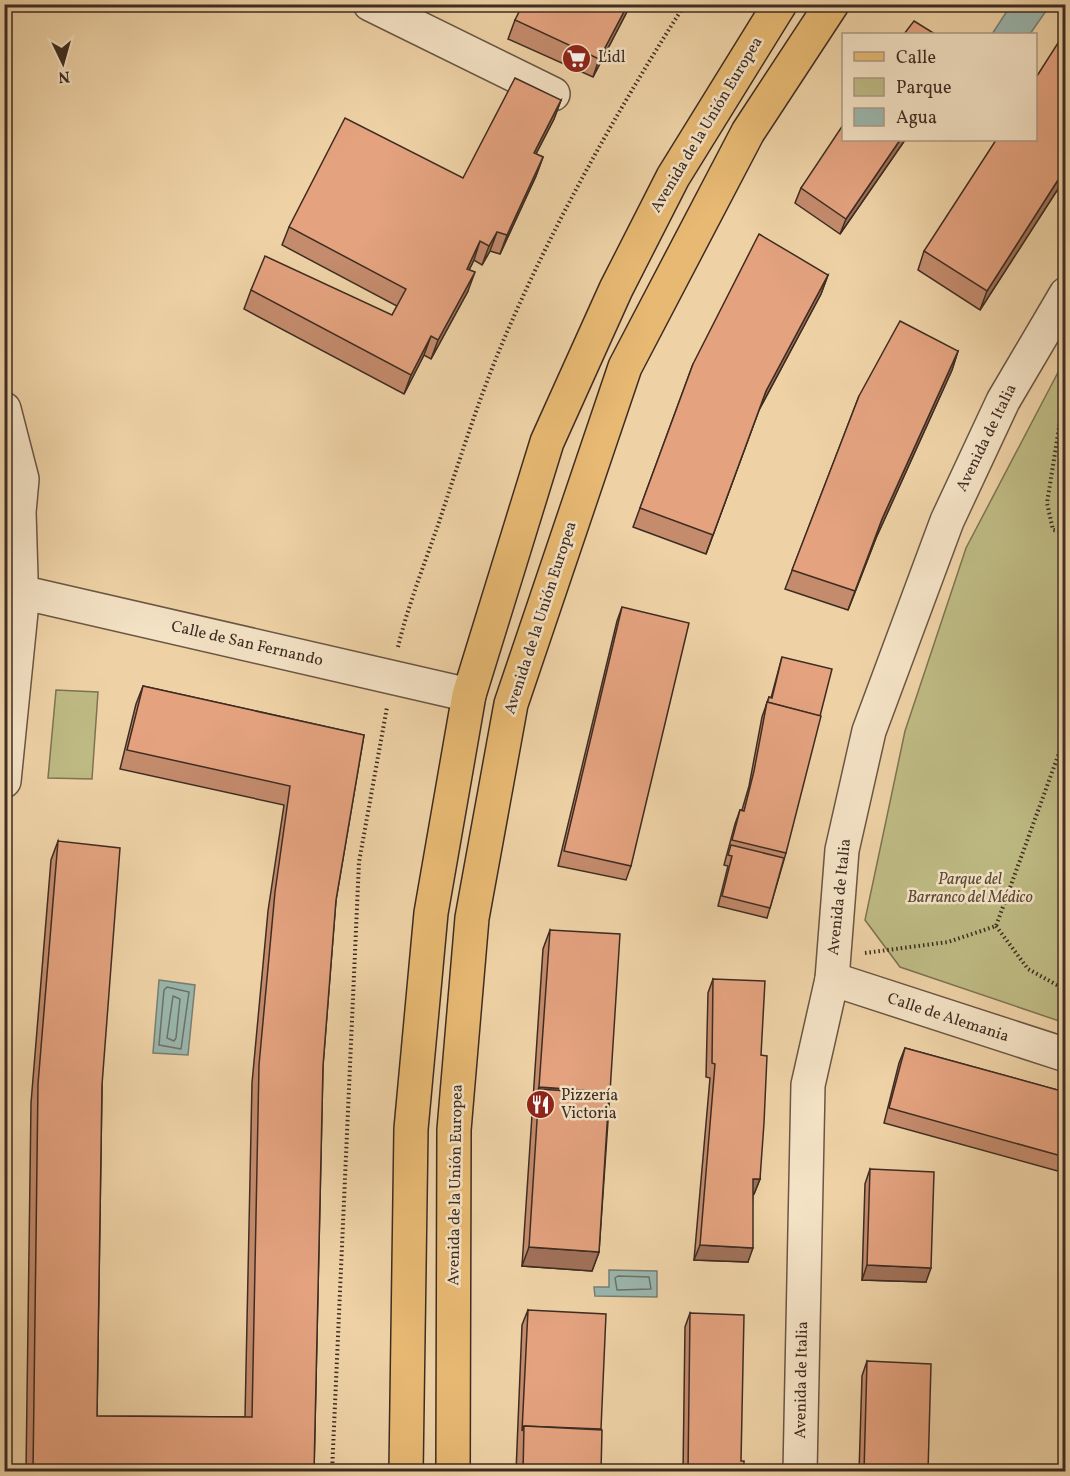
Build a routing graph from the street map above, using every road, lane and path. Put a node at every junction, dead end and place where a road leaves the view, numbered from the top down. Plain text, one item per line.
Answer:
1 (370, 4) edge
2 (780, 4) edge
3 (832, 4) edge
4 (553, 94) edge
5 (1065, 294) edge
6 (1065, 384) edge
7 (4, 409) edge
8 (18, 512) junction
9 (1065, 532) edge
10 (4, 543) edge
11 (15, 591) edge
12 (10, 653) edge
13 (469, 695) junction
14 (1065, 734) edge
15 (4, 781) edge
16 (996, 926) junction
17 (832, 968) junction
18 (1065, 990) edge
19 (1065, 1055) edge
20 (406, 1472) edge
21 (453, 1472) edge
22 (800, 1472) edge

1 - 4 street
2 - 13 main road, Avenida de la Unión Europea
3 - 21 main road, Avenida de la Unión Europea
5 - 17 street, Avenida de Italia
6 - 9 path
7 - 8 street
8 - 10 street
8 - 11 street
11 - 12 street
11 - 13 street, Calle de San Fernando
12 - 15 street
13 - 20 main road, Avenida de la Unión Europea
14 - 16 path
16 - 17 path
16 - 18 path
17 - 19 street, Calle de Alemania
17 - 22 street, Avenida de Italia

